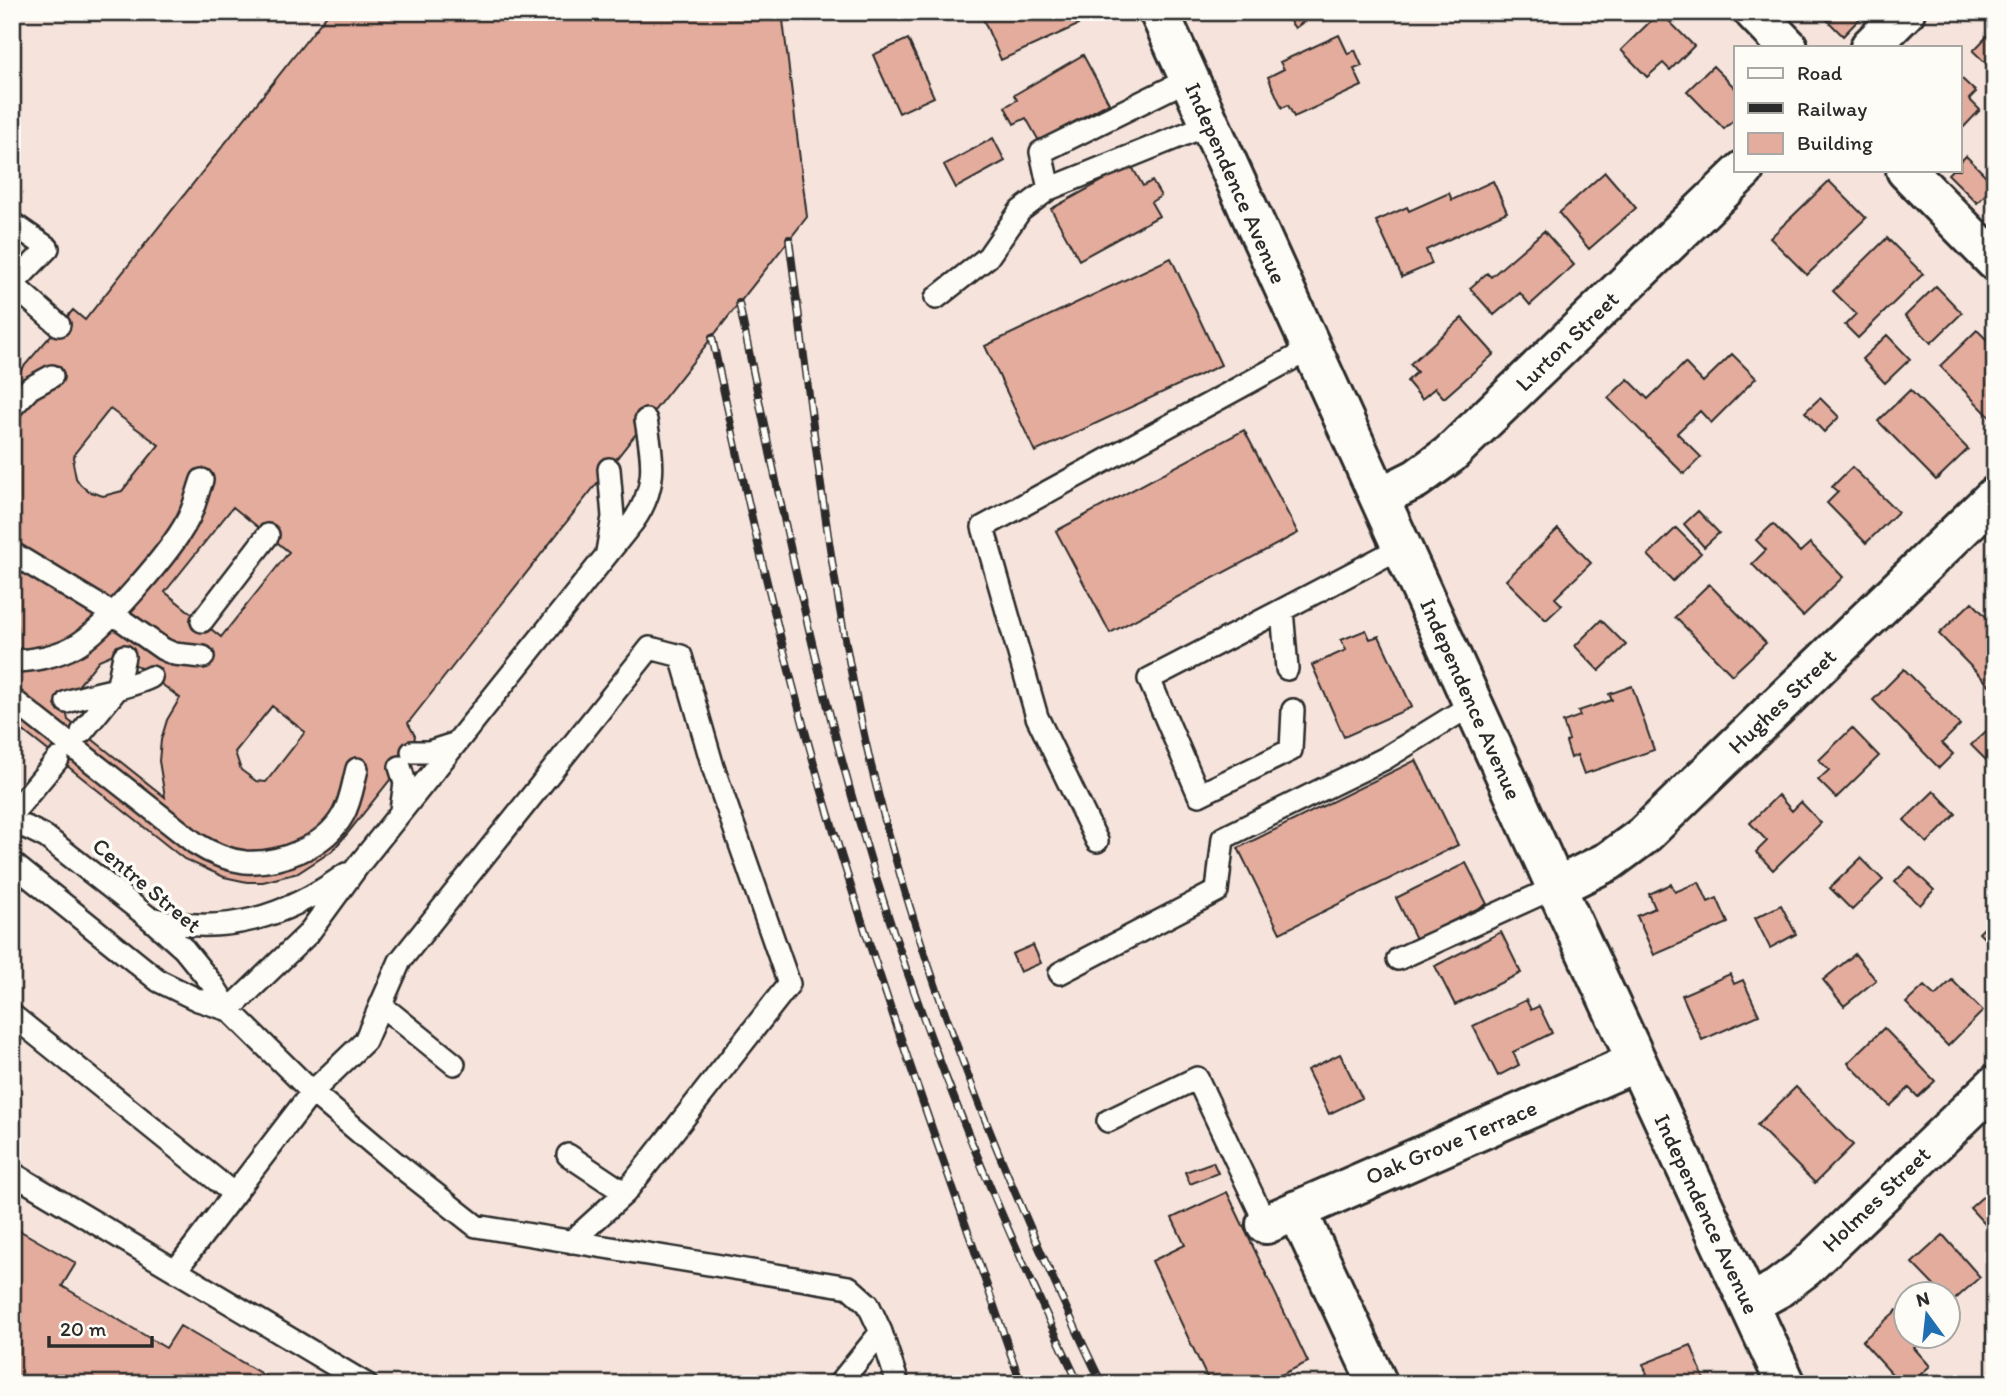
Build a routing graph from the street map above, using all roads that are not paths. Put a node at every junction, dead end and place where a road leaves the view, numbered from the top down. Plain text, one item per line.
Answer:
1 (1159, 12) edge
2 (1754, 12) edge
3 (1905, 12) edge
4 (1786, 46) edge
5 (1871, 46) edge
6 (1189, 79) junction
7 (1210, 124) junction
8 (1742, 172) edge
9 (1908, 172) edge
10 (1049, 189) junction
11 (12, 223) edge
12 (1995, 261) edge
13 (12, 284) edge
14 (936, 298) dead end
15 (60, 325) dead end
16 (1312, 348) junction
17 (52, 376) dead end
18 (12, 407) edge
19 (646, 421) dead end
20 (609, 469) dead end
21 (202, 480) dead end
22 (1995, 496) edge
23 (1380, 497) junction
24 (268, 535) dead end
25 (1402, 547) junction
26 (12, 553) edge
27 (607, 554) junction
28 (1282, 610) junction
29 (113, 614) junction
30 (202, 621) dead end
31 (124, 656) dead end
32 (202, 657) dead end
33 (12, 661) edge
34 (1287, 668) dead end
35 (150, 677) dead end
36 (117, 689) junction
37 (12, 699) edge
38 (67, 702) dead end
39 (1474, 704) junction
40 (1293, 710) dead end
41 (82, 732) dead end
42 (456, 743) junction
43 (58, 760) dead end
44 (357, 769) dead end
45 (401, 812) junction
46 (12, 814) edge
47 (12, 827) edge
48 (1097, 841) dead end
49 (12, 863) edge
50 (357, 867) junction
51 (1556, 887) junction
52 (148, 917) junction
53 (1398, 959) dead end
54 (1060, 974) dead end
55 (381, 1005) junction
56 (229, 1010) junction
57 (12, 1015) edge
58 (1636, 1062) junction
59 (454, 1064) dead end
60 (1995, 1085) edge
61 (312, 1091) junction
62 (1108, 1121) dead end
63 (568, 1154) dead end
64 (12, 1173) edge
65 (625, 1193) junction
66 (234, 1194) junction
67 (1282, 1217) junction
68 (571, 1242) junction
69 (176, 1270) junction
70 (1750, 1304) junction
71 (881, 1332) junction
72 (366, 1384) edge
73 (839, 1384) edge
74 (898, 1384) edge
75 (1378, 1384) edge
76 (1786, 1384) edge

1 - 6 street, Independence Avenue
2 - 4 street
3 - 5 street
6 - 7 street, Independence Avenue
6 - 10 lane
7 - 10 lane
7 - 16 street, Independence Avenue
8 - 23 street, Lurton Street
9 - 12 street
10 - 14 lane
11 - 13 lane
13 - 15 lane
16 - 23 street, Independence Avenue
16 - 48 lane
17 - 18 lane
19 - 27 lane
20 - 27 lane
21 - 29 lane
22 - 51 street, Hughes Street
23 - 25 street, Independence Avenue
24 - 30 lane
25 - 28 lane
25 - 39 street, Independence Avenue
26 - 29 lane
27 - 42 lane
28 - 34 lane
28 - 40 lane
29 - 32 lane
29 - 33 lane
31 - 36 lane
35 - 36 lane
36 - 38 lane
36 - 41 lane
37 - 44 lane
39 - 51 street, Independence Avenue
39 - 54 lane
42 - 45 lane
42 - 45 lane
43 - 46 lane
45 - 50 lane
47 - 52 lane, Centre Street
49 - 56 lane, Centre Street
50 - 52 lane
50 - 56 lane
51 - 53 lane
51 - 58 street, Independence Avenue
52 - 56 lane, Centre Street
55 - 59 lane
55 - 61 lane
55 - 65 lane
56 - 61 lane, Centre Street
57 - 66 lane
58 - 67 street, Oak Grove Terrace
58 - 70 street, Independence Avenue
60 - 70 street, Holmes Street
61 - 66 lane
61 - 68 lane, Centre Street
62 - 67 lane
63 - 65 lane
64 - 69 lane
65 - 68 lane
66 - 69 lane
67 - 75 street
68 - 71 lane, Centre Street
69 - 72 lane
70 - 76 street, Independence Avenue
71 - 73 lane
71 - 74 lane, Centre Street

